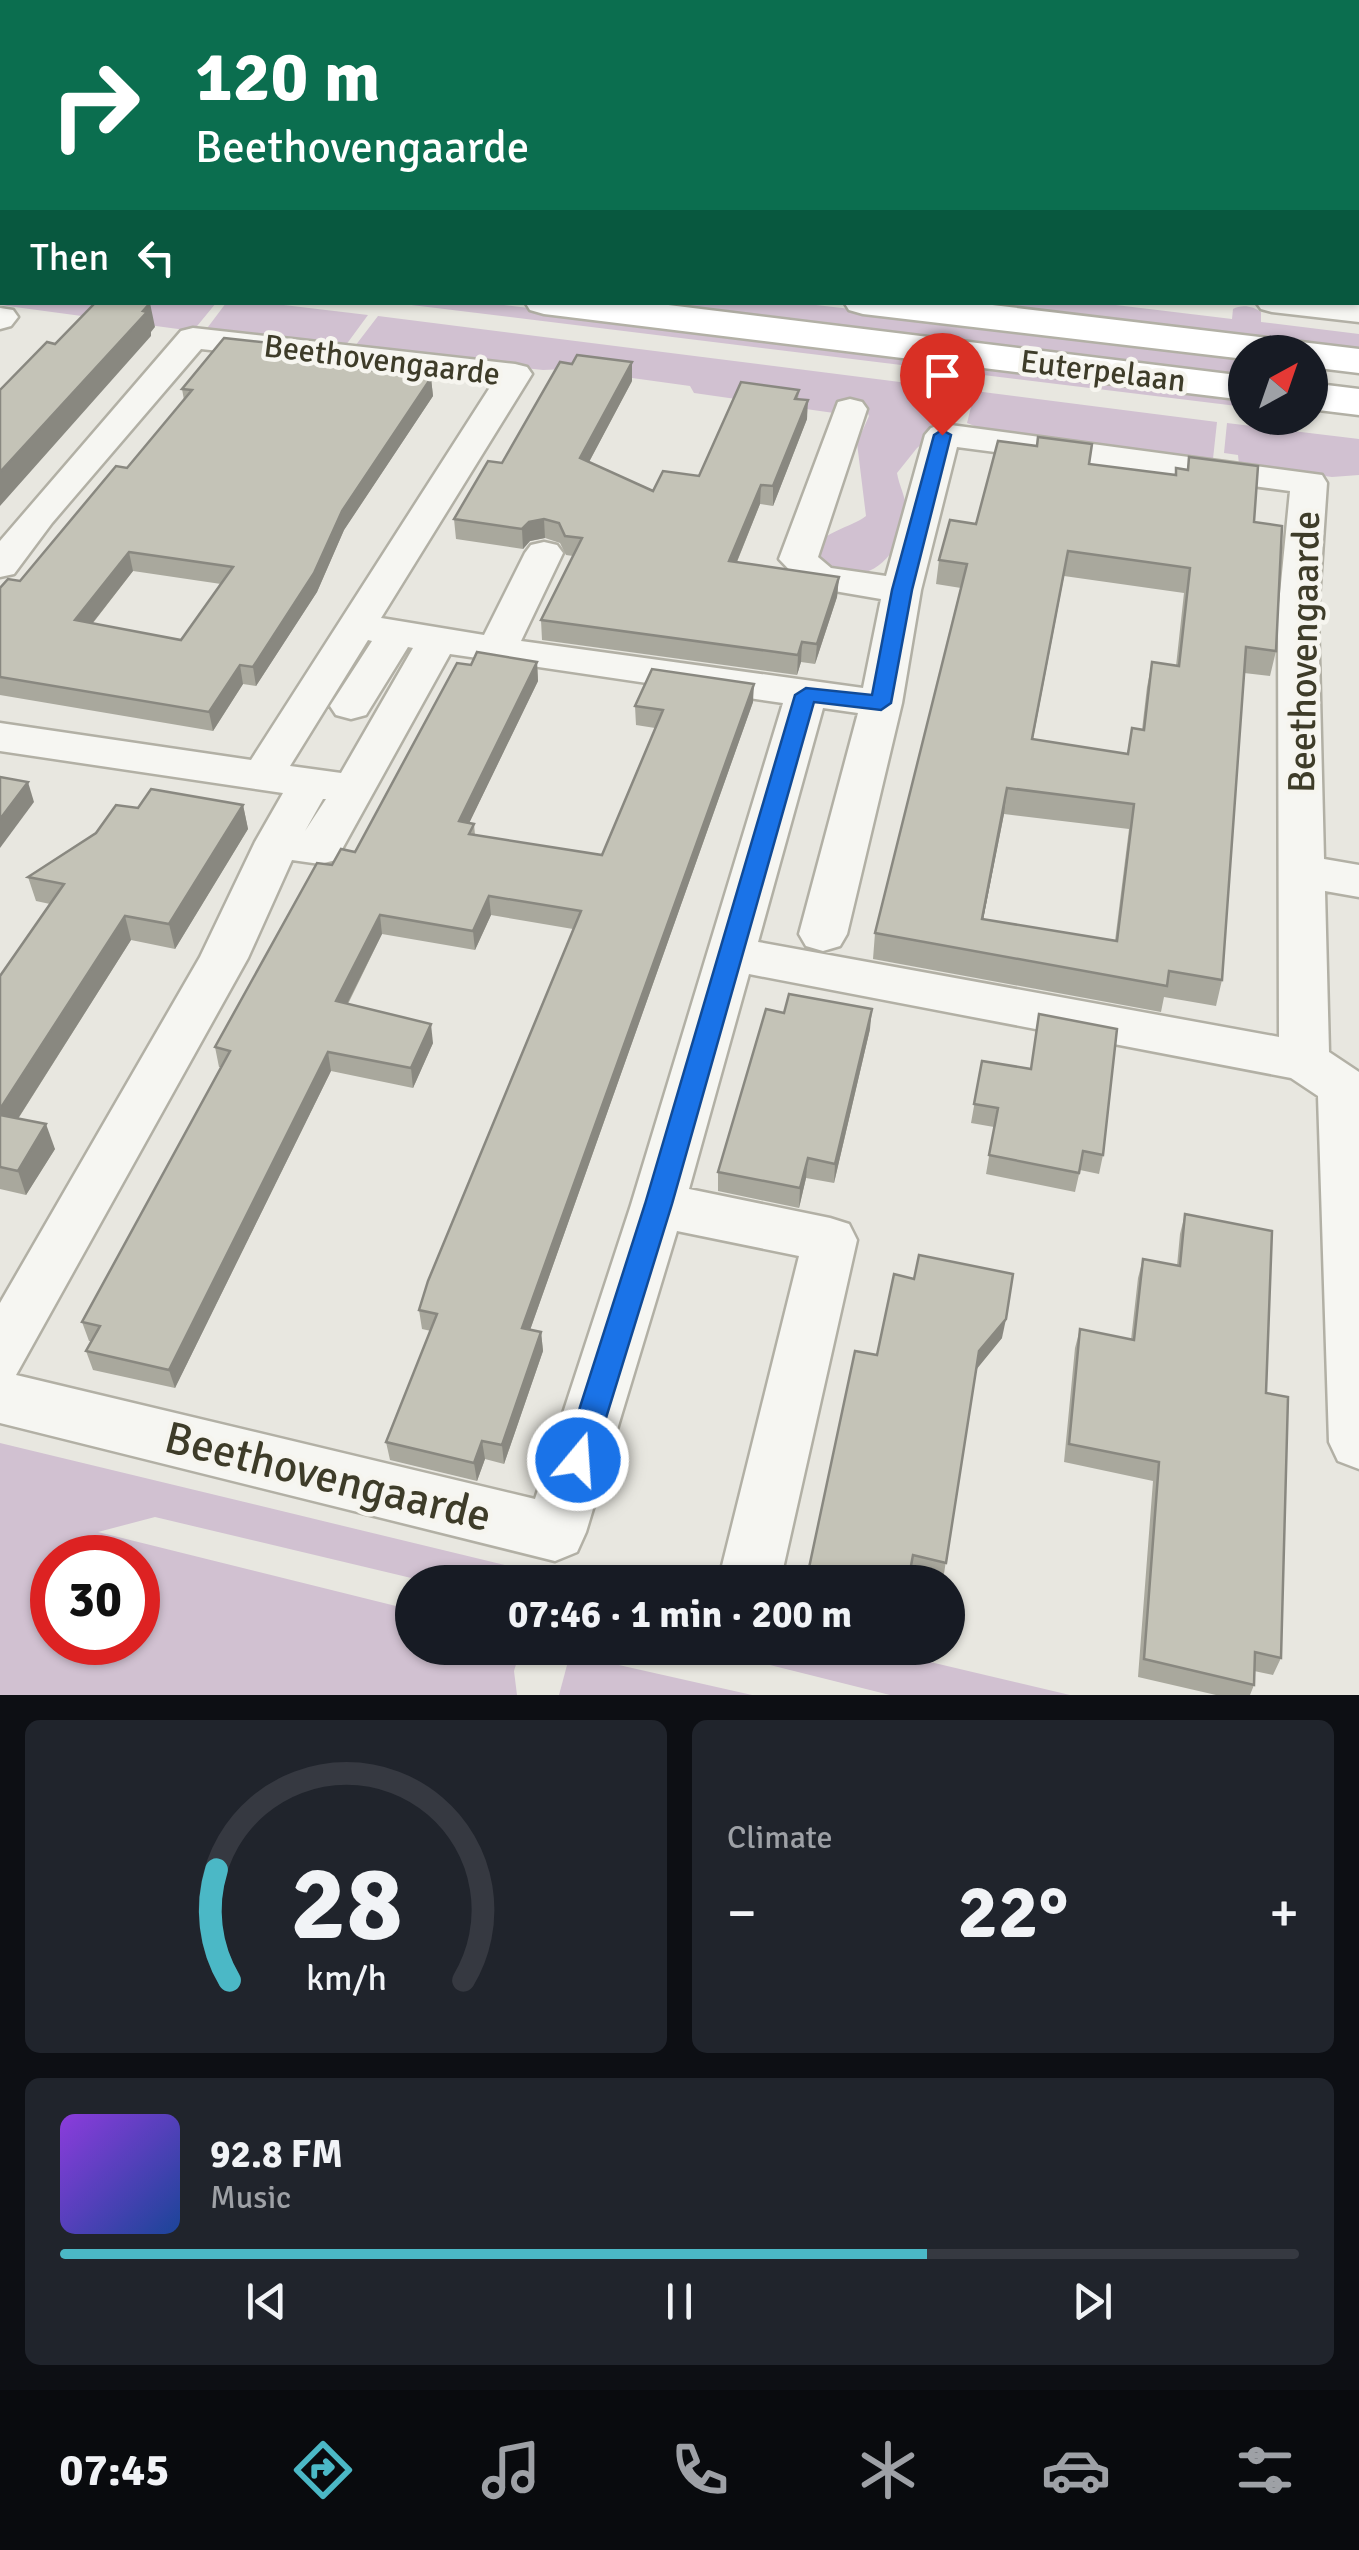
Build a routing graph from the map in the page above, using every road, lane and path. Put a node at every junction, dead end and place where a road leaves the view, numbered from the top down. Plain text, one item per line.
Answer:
1 (568, 305) edge
2 (888, 305) edge
3 (1298, 305) edge
4 (1359, 312) edge
5 (1228, 345) edge
6 (1328, 357) edge
7 (1359, 361) edge
8 (1228, 386) edge
9 (1328, 398) edge
10 (1359, 402) edge
11 (850, 409) dead end
12 (544, 553) dead end
13 (0, 566) edge
14 (902, 590) junction
15 (354, 626) junction
16 (416, 638) junction
17 (498, 649) junction
18 (806, 695) junction
19 (881, 703) junction
20 (351, 706) dead end
21 (0, 736) edge
22 (309, 781) junction
23 (1300, 872) junction
24 (1359, 881) edge
25 (823, 934) dead end
26 (732, 954) junction
27 (1304, 1062) junction
28 (658, 1204) junction
29 (0, 1356) edge
30 (0, 1397) edge
31 (1359, 1442) edge
32 (753, 1565) edge

1 - 8 street, Euterpelaan
2 - 5 street, Euterpelaan
3 - 4 street
6 - 7 street
9 - 10 street
11 - 14 street
12 - 17 street
13 - 15 street, Beethovengaarde
14 - 19 street, Beethovengaarde
14 - 23 street, Beethovengaarde
15 - 16 street
15 - 22 street, Beethovengaarde
16 - 17 street
16 - 20 street
16 - 22 street, Beethovengaarde
17 - 18 street
18 - 19 street
18 - 26 street, Beethovengaarde
19 - 25 street, Beethovengaarde
21 - 22 street
22 - 29 street, Beethovengaarde
23 - 24 street
23 - 27 street, Beethovengaarde
26 - 27 street
26 - 28 street, Beethovengaarde
27 - 31 street
28 - 30 street, Beethovengaarde
28 - 32 street

